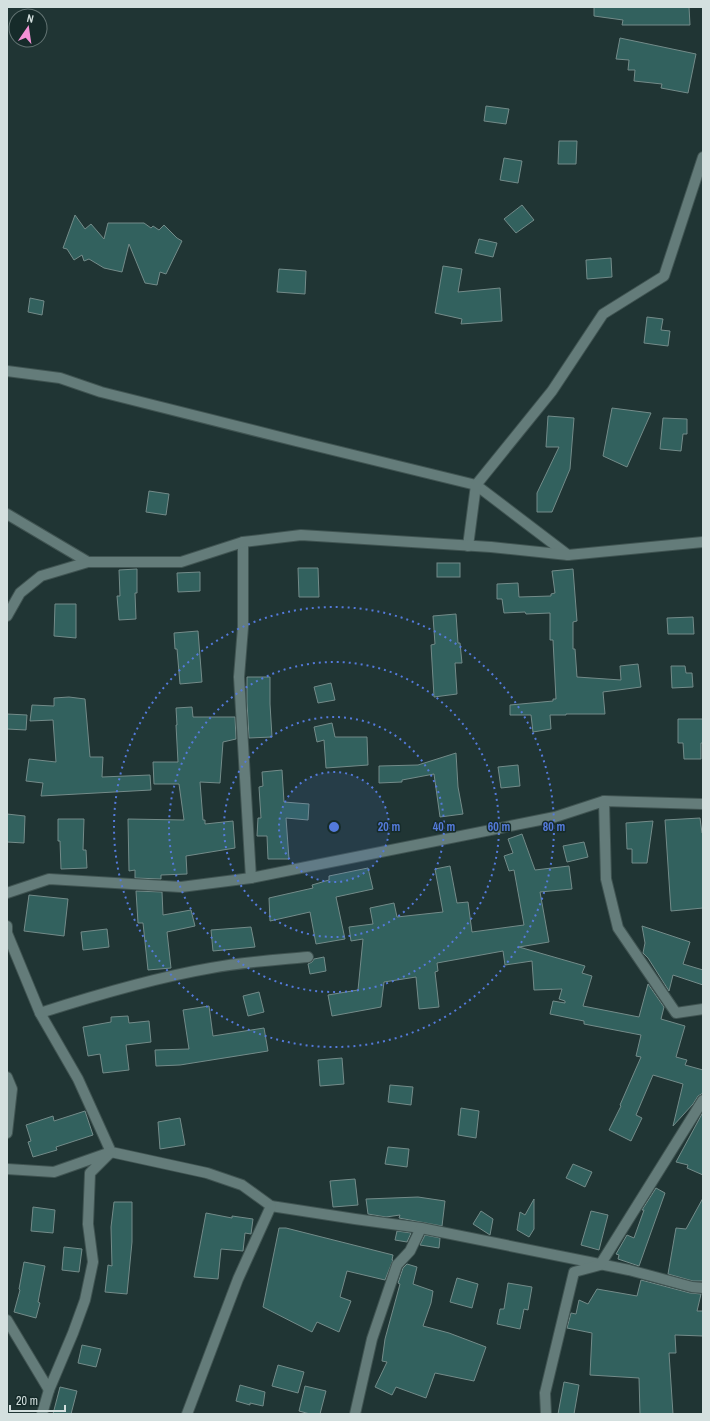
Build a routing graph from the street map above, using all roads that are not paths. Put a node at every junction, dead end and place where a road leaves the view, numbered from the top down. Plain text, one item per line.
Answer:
1 (703, 157) edge
2 (7, 371) edge
3 (476, 485) junction
4 (7, 514) edge
5 (243, 542) junction
6 (703, 542) edge
7 (468, 546) junction
8 (568, 555) junction
9 (88, 562) junction
10 (7, 616) edge
11 (604, 801) junction
12 (703, 804) edge
13 (251, 878) junction
14 (7, 893) edge
15 (7, 926) edge
16 (7, 933) edge
17 (7, 937) edge
18 (308, 957) dead end
19 (703, 1010) edge
20 (40, 1013) junction
21 (7, 1077) edge
22 (703, 1100) edge
23 (7, 1134) edge
24 (111, 1152) junction
25 (7, 1169) edge
26 (270, 1206) junction
27 (421, 1228) junction
28 (600, 1265) junction
29 (703, 1288) edge
30 (7, 1320) edge
31 (49, 1390) junction
32 (42, 1414) edge
33 (187, 1414) edge
34 (355, 1414) edge
35 (546, 1414) edge

1 - 3 street
2 - 3 street
3 - 7 street
3 - 8 street
4 - 9 street
5 - 7 street
5 - 9 street
5 - 13 street
6 - 8 street
7 - 8 street
9 - 10 street
11 - 12 street
11 - 13 street
11 - 19 street
13 - 14 street
15 - 16 street
16 - 17 street
16 - 20 street
18 - 20 street
20 - 24 street
21 - 23 street
22 - 28 street
24 - 25 street
24 - 26 street
24 - 31 street
26 - 27 street
26 - 33 street
27 - 28 street
27 - 34 street
28 - 29 street
28 - 35 street
30 - 31 street
31 - 32 street

